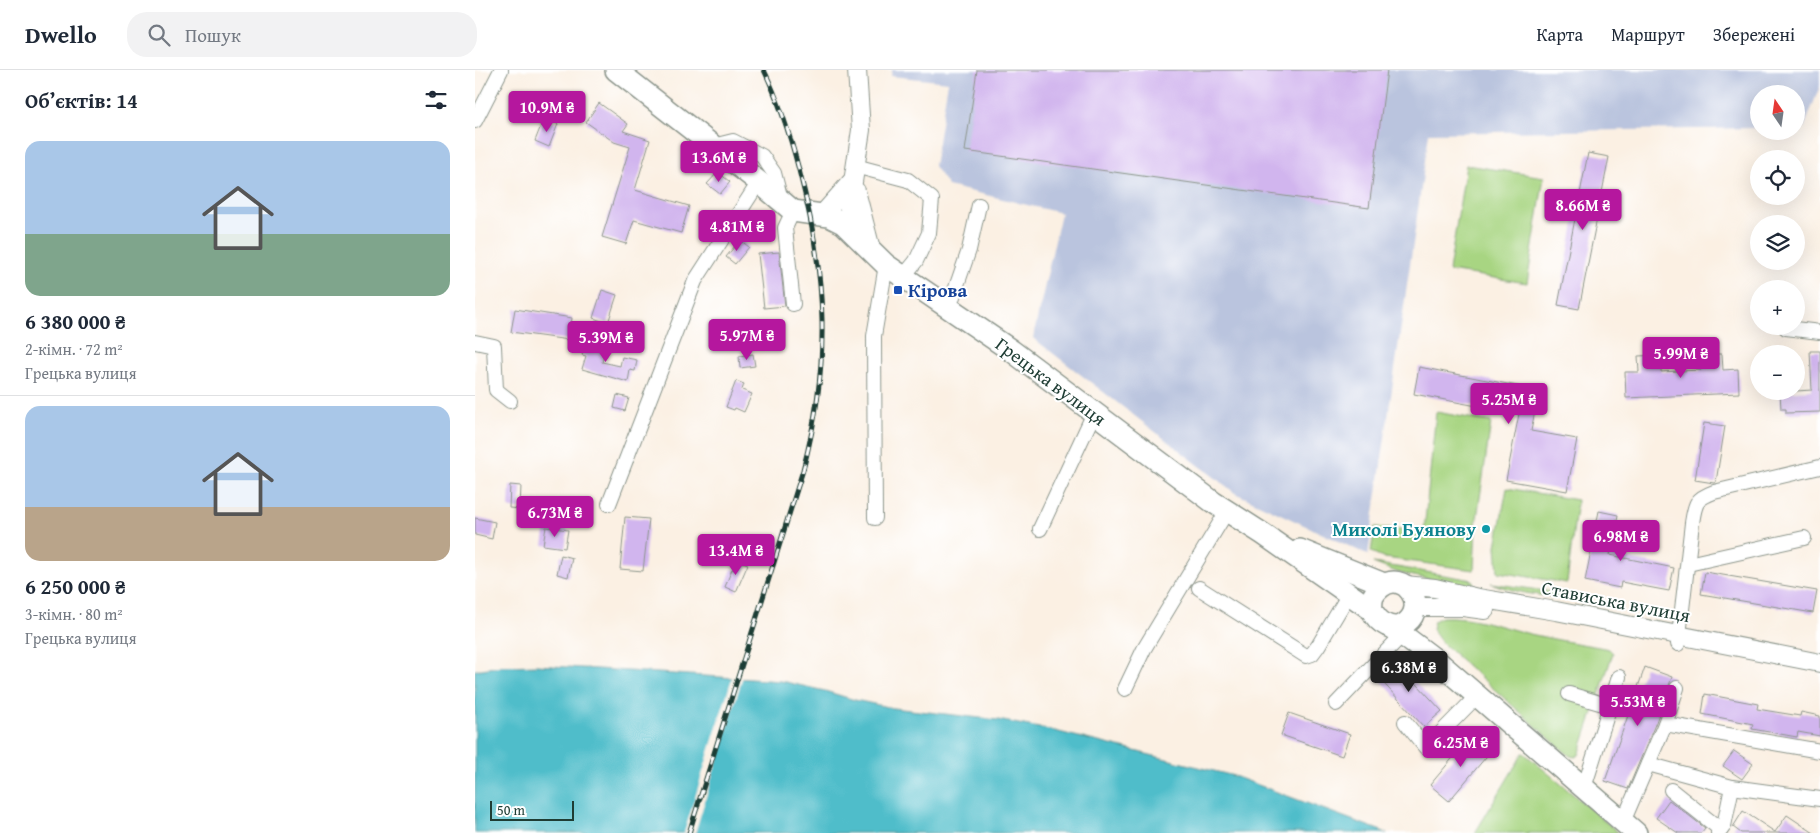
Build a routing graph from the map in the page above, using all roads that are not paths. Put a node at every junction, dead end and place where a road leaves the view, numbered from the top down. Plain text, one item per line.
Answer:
1 (501, 70) edge
2 (857, 70) edge
3 (624, 73) edge
4 (475, 121) edge
5 (713, 146) junction
6 (853, 173) junction
7 (759, 182) junction
8 (979, 205) dead end
9 (787, 206) junction
10 (821, 216) junction
11 (848, 228) junction
12 (879, 259) junction
13 (903, 277) junction
14 (793, 304) dead end
15 (949, 308) junction
16 (1805, 330) edge
17 (1820, 332) edge
18 (475, 342) edge
19 (510, 401) dead end
20 (1094, 413) junction
21 (1820, 467) edge
22 (609, 504) dead end
23 (1227, 511) junction
24 (875, 518) dead end
25 (1040, 528) dead end
26 (1263, 534) junction
27 (1804, 538) dead end
28 (1688, 564) junction
29 (1395, 584) junction
30 (1199, 588) dead end
31 (1349, 594) junction
32 (1415, 609) junction
33 (1372, 610) junction
34 (1397, 631) junction
35 (1678, 639) junction
36 (1437, 661) junction
37 (1820, 663) edge
38 (1820, 671) edge
39 (1619, 677) dead end
40 (1677, 688) dead end
41 (1125, 690) dead end
42 (1569, 694) dead end
43 (1477, 696) junction
44 (1336, 704) dead end
45 (1610, 706) junction
46 (1405, 722) dead end
47 (1665, 724) junction
48 (1820, 751) edge
49 (1648, 764) junction
50 (1732, 787) junction
51 (1584, 788) junction
52 (1671, 790) dead end
53 (1820, 799) edge
54 (1629, 828) edge
55 (1719, 831) edge

1 - 4 street
2 - 6 main road
3 - 5 highway
5 - 7 highway
5 - 9 street
6 - 10 main road
6 - 11 main road
6 - 12 main road
6 - 13 street
7 - 9 highway
7 - 22 street
8 - 15 street
9 - 10 highway
9 - 14 street
10 - 11 highway
11 - 12 highway, Грецька вулиця
12 - 13 highway, Грецька вулиця
12 - 24 street
13 - 15 highway, Грецька вулиця
15 - 20 highway, Грецька вулиця
16 - 17 street
18 - 19 street
20 - 23 highway, Грецька вулиця
20 - 25 street
21 - 28 street
23 - 26 highway, Грецька вулиця
23 - 41 street
26 - 29 highway, Грецька вулиця
26 - 31 highway, Грецька вулиця
27 - 28 street
28 - 35 street
29 - 32 highway
29 - 33 highway
29 - 35 main road, Стависька вулиця
30 - 31 street
31 - 33 highway, Грецька вулиця
32 - 34 highway
32 - 35 main road, Стависька вулиця
32 - 36 highway
33 - 34 highway
34 - 36 highway
34 - 44 street
35 - 37 main road, Стависька вулиця
35 - 38 main road, Стависька вулиця
36 - 43 highway
39 - 45 street
40 - 47 street
42 - 45 street
43 - 46 street
43 - 51 highway
45 - 51 street
47 - 48 street
47 - 49 street
49 - 50 street
49 - 54 street
50 - 53 street
50 - 55 street
51 - 54 highway
52 - 55 street

